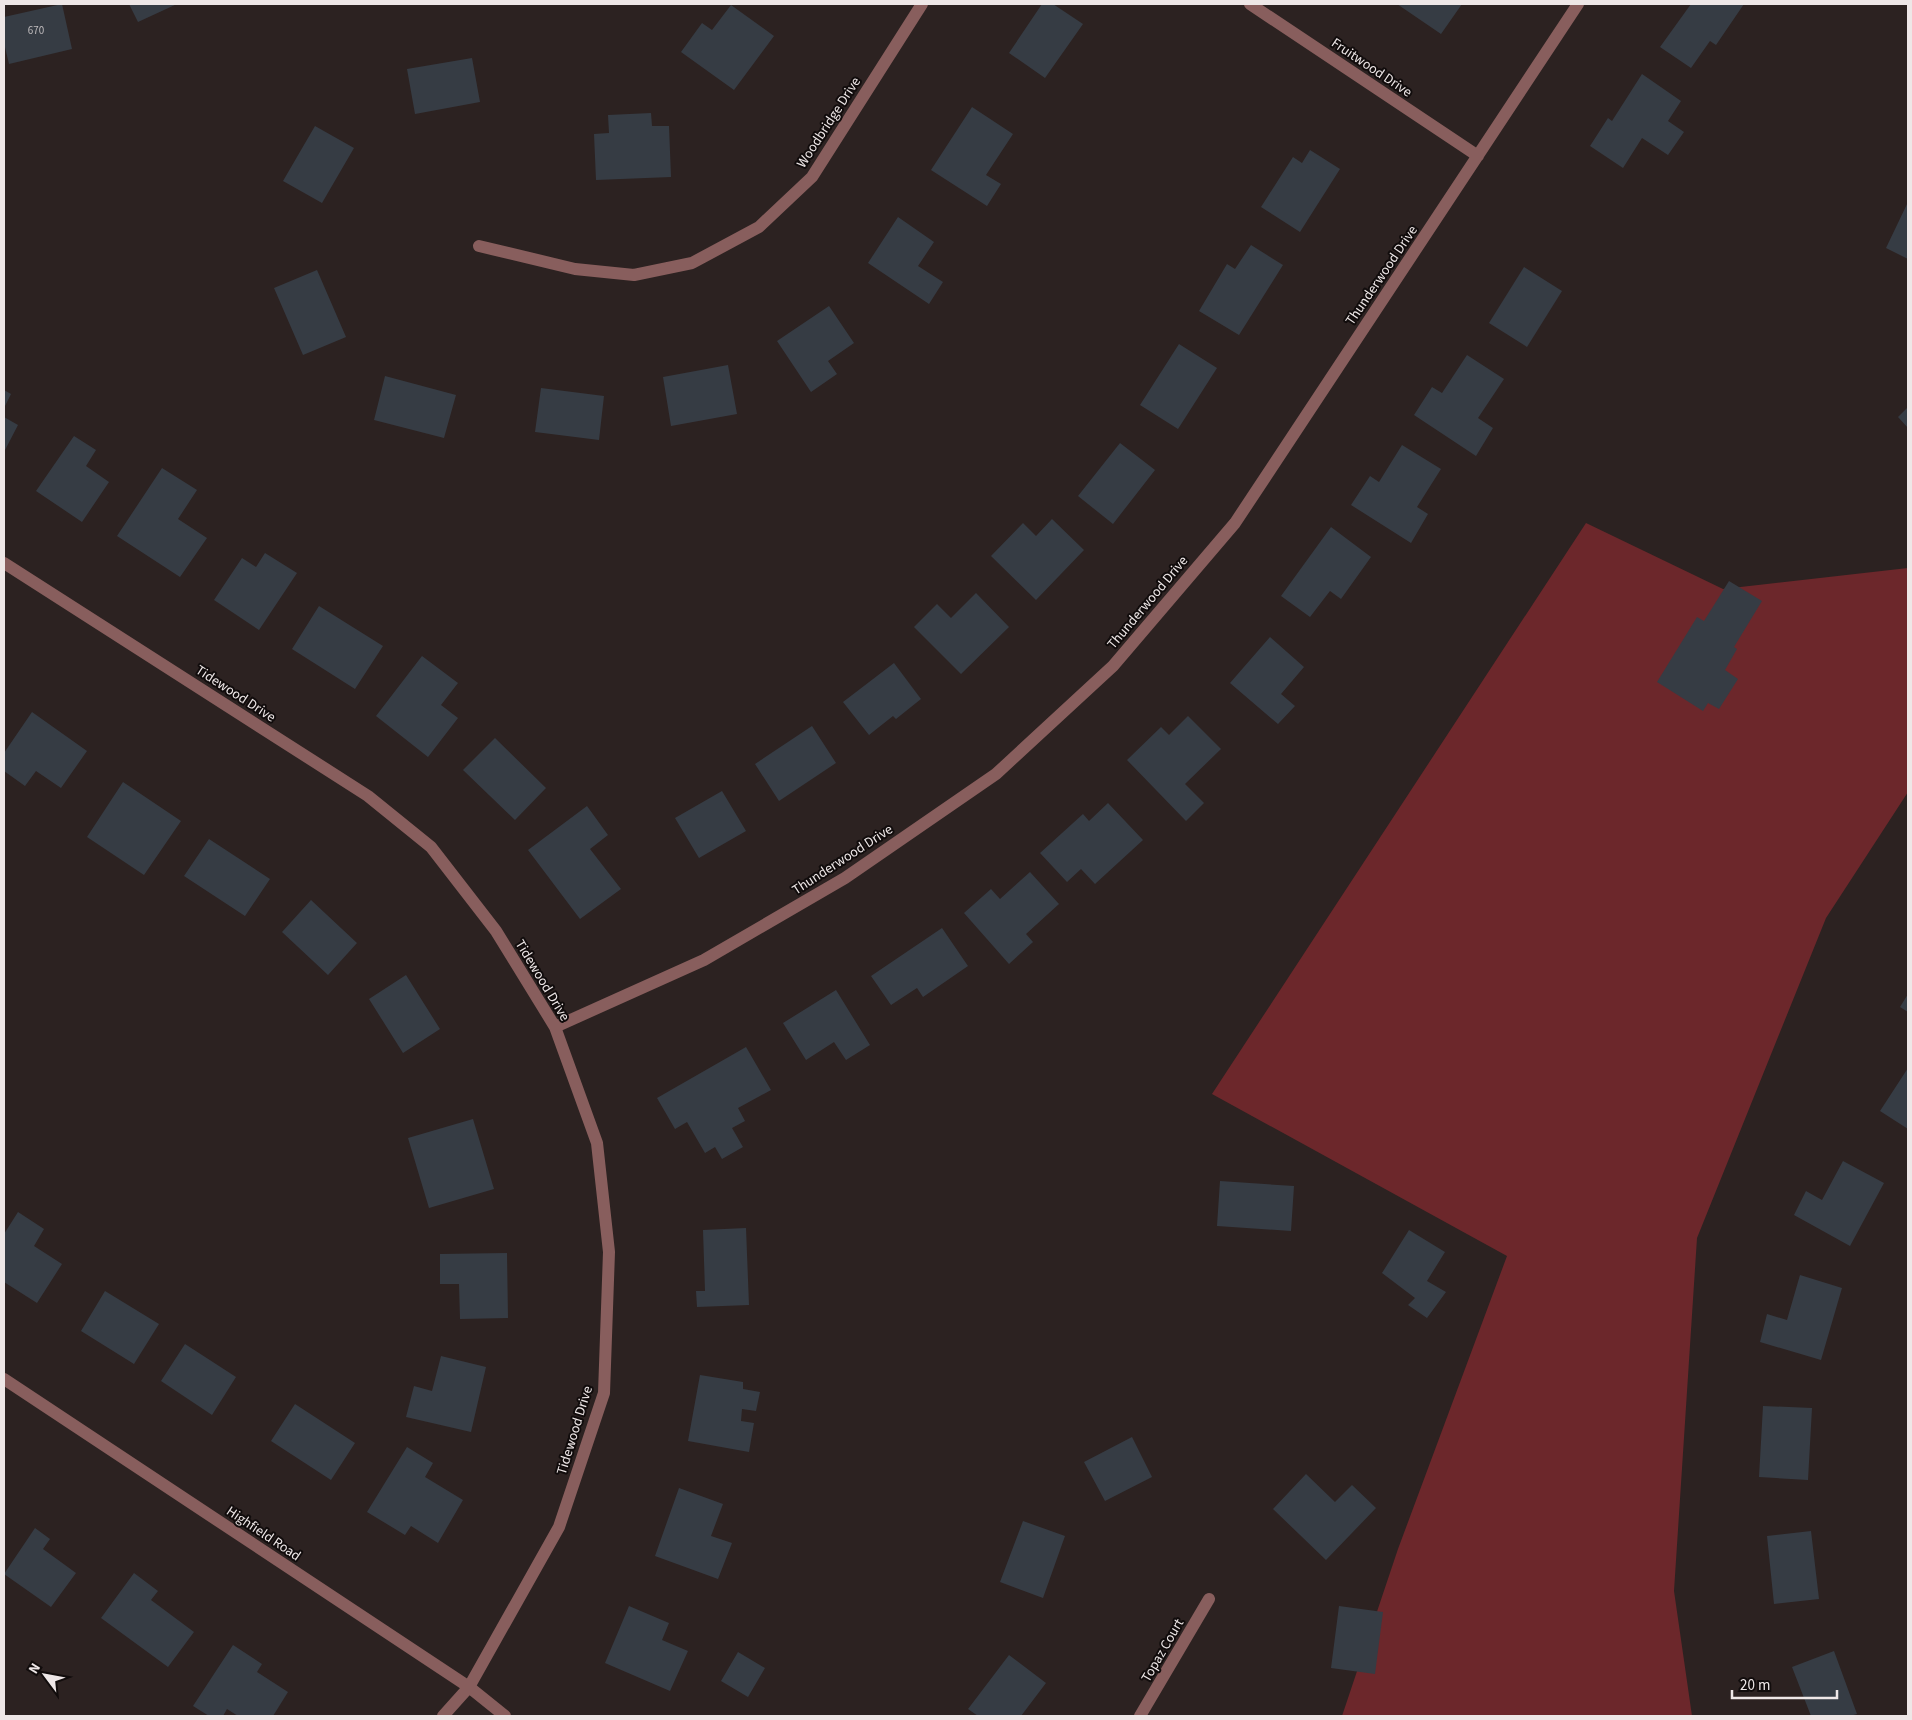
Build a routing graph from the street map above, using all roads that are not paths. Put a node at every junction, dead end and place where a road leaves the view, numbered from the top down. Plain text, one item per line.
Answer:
1 (922, 4) edge
2 (1250, 4) edge
3 (1578, 4) edge
4 (1478, 156) junction
5 (479, 246) dead end
6 (4, 563) edge
7 (555, 1027) junction
8 (4, 1378) edge
9 (1209, 1599) dead end
10 (469, 1687) junction
11 (443, 1716) edge
12 (505, 1716) edge
13 (1140, 1716) edge

1 - 5 street, Woodbridge Drive
2 - 4 street, Fruitwood Drive
3 - 4 street, Thunderwood Drive
4 - 7 street, Thunderwood Drive
6 - 7 street, Tidewood Drive
7 - 10 street, Tidewood Drive
8 - 10 street, Highfield Road
9 - 13 street, Topaz Court
10 - 11 street
10 - 12 street, Highfield Road

